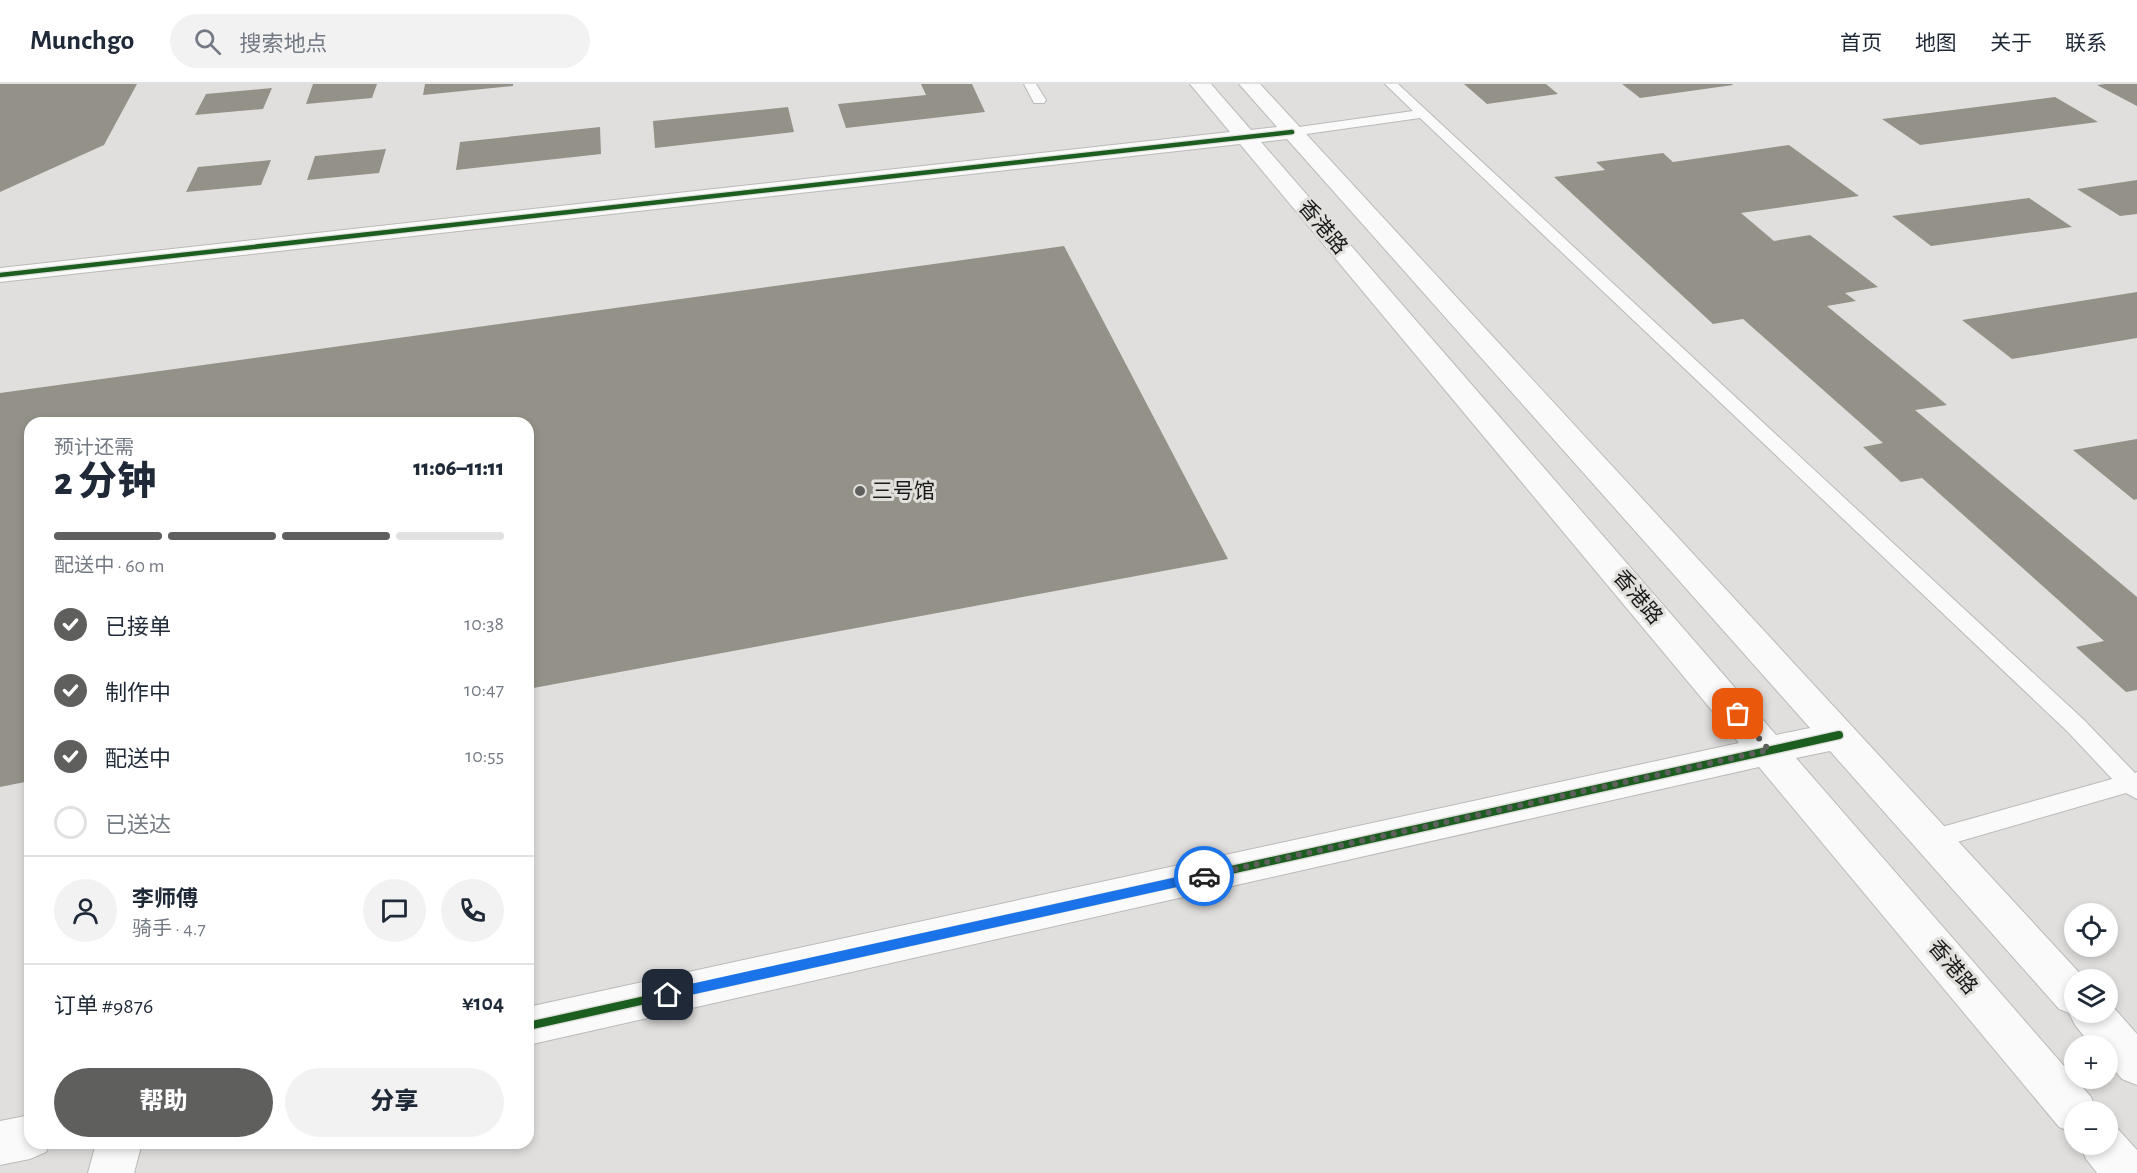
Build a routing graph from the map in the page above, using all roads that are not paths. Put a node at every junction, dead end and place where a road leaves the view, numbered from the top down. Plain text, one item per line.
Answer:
1 (1030, 84) edge
2 (1200, 84) edge
3 (1249, 84) edge
4 (1391, 84) edge
5 (1039, 100) dead end
6 (1424, 114) junction
7 (1292, 132) junction
8 (1248, 138) junction
9 (0, 275) edge
10 (1839, 735) junction
11 (1769, 750) junction
12 (2135, 785) edge
13 (1933, 839) junction
14 (2064, 985) edge
15 (2100, 1023) edge
16 (534, 1025) edge
17 (2137, 1065) edge
18 (2065, 1101) edge
19 (24, 1138) edge
20 (0, 1143) edge
21 (117, 1149) edge
22 (2111, 1155) edge
23 (111, 1173) edge
24 (2127, 1173) edge

1 - 5 lane
2 - 8 main road, 香港路
3 - 7 main road, 香港路
4 - 6 lane
6 - 7 lane
6 - 12 lane
7 - 8 main road
7 - 10 main road, 香港路
8 - 9 main road
8 - 11 main road, 香港路
10 - 11 main road
10 - 13 main road, 香港路
11 - 16 main road
11 - 18 main road, 香港路
12 - 13 lane
13 - 14 main road, 香港路
15 - 17 main road
19 - 20 main road
21 - 23 main road
22 - 24 main road

